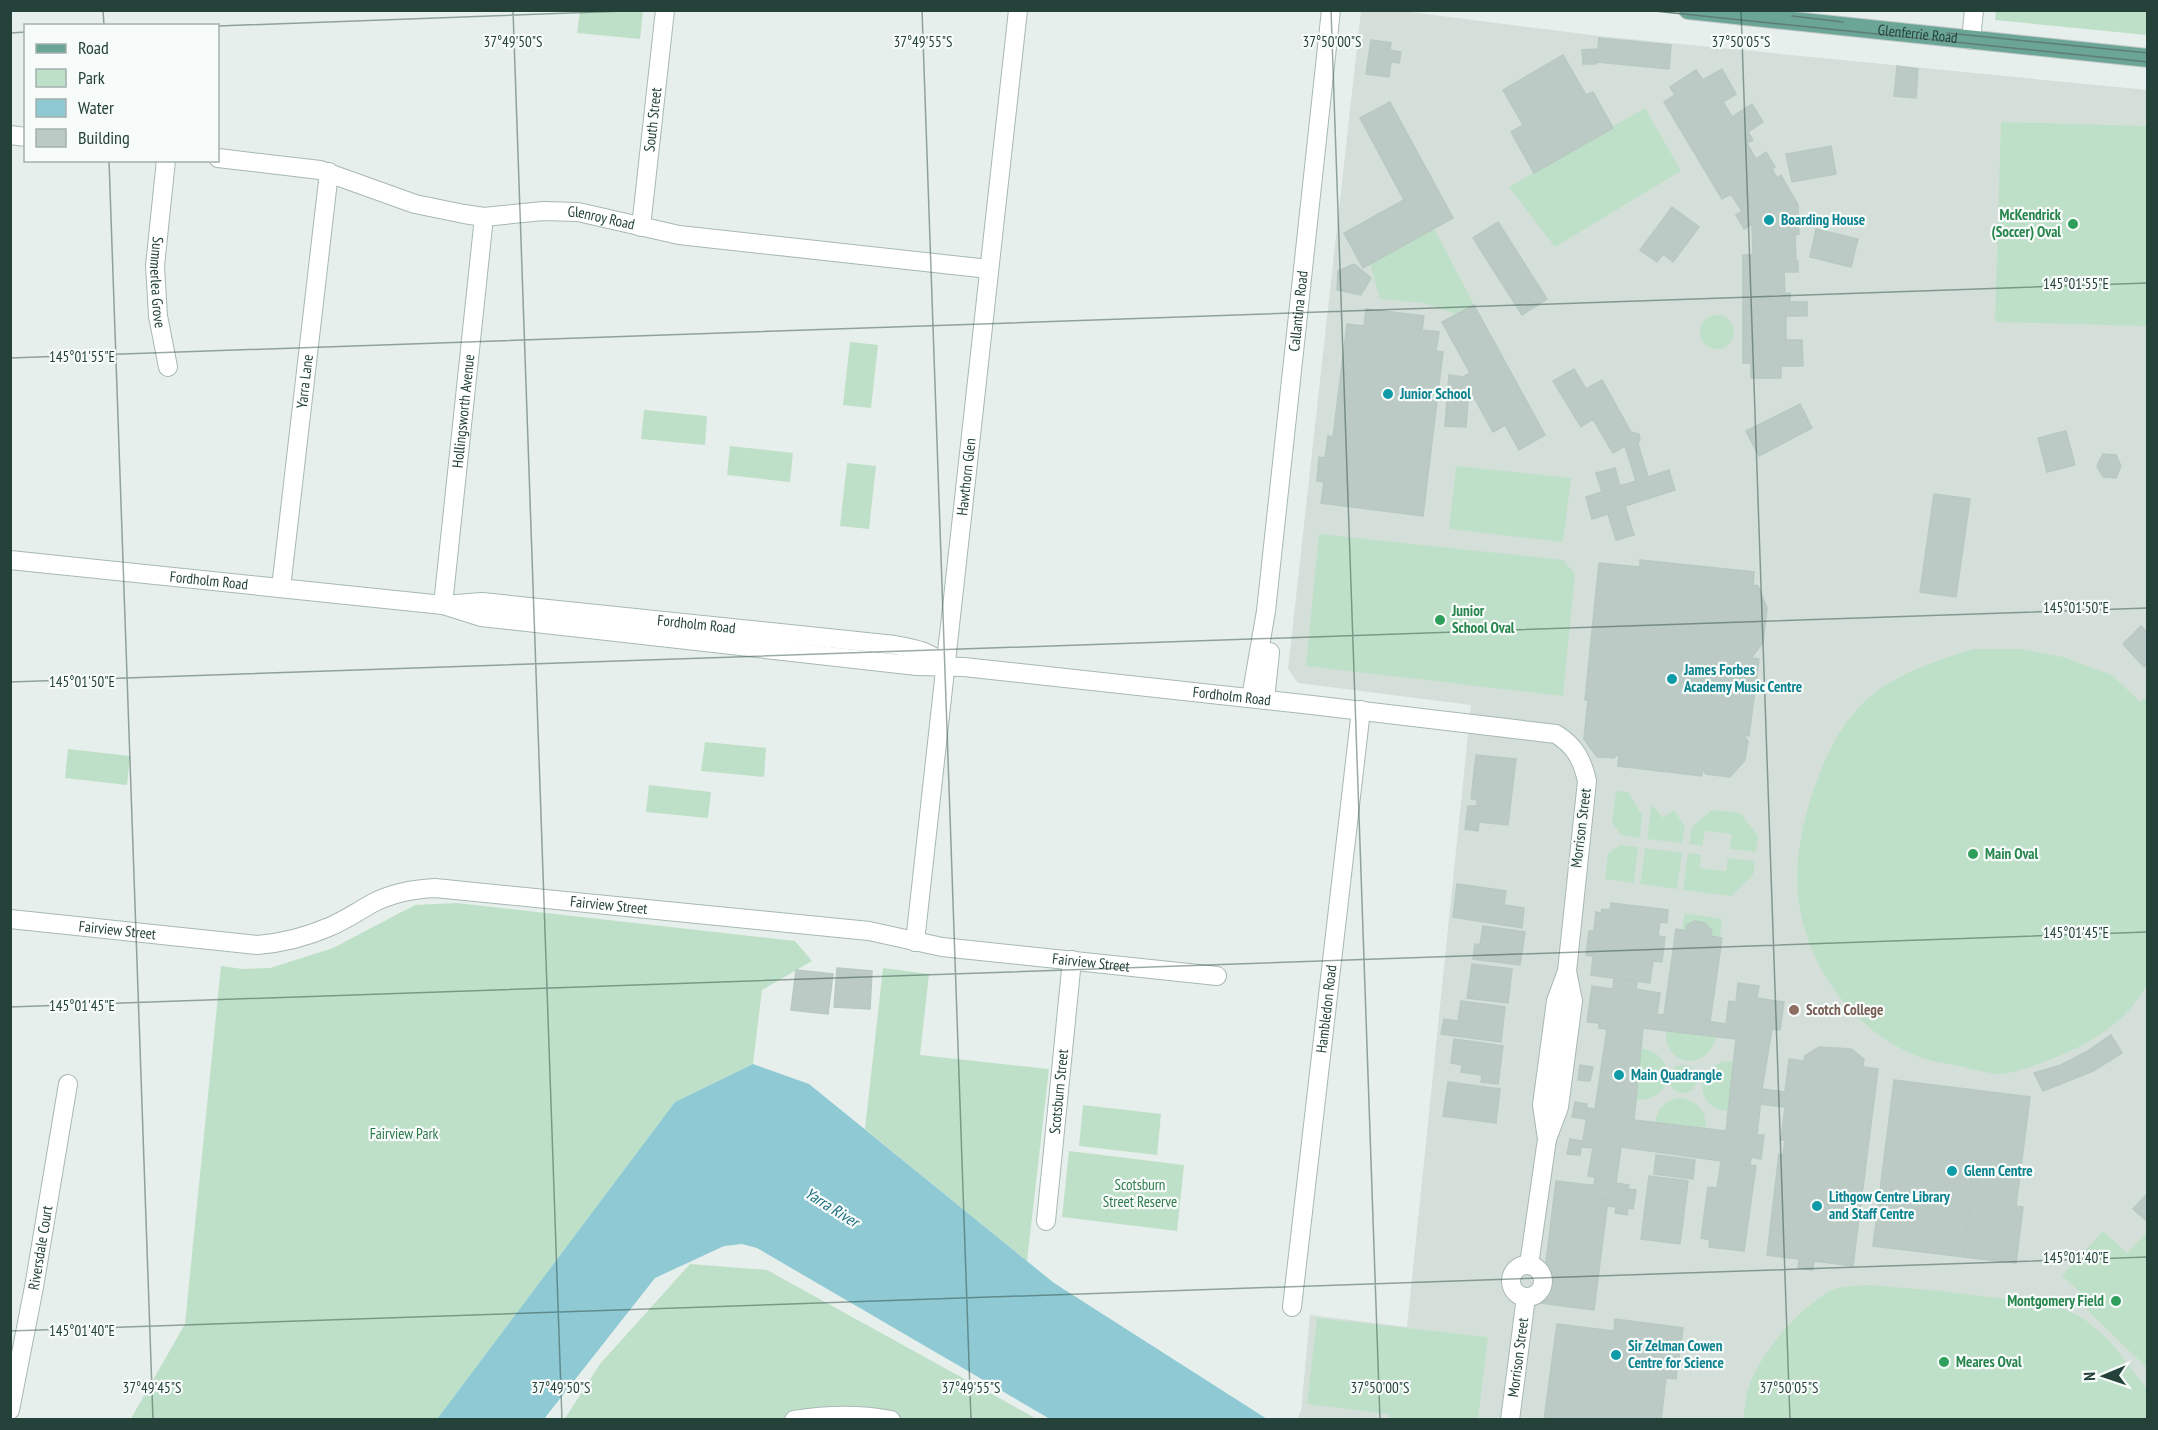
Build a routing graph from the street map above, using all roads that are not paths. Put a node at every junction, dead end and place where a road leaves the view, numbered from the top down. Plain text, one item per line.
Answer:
1 (665, 10) edge
2 (1018, 10) edge
3 (1331, 10) edge
4 (1688, 10) edge
5 (1974, 10) edge
6 (1971, 40) junction
7 (2148, 58) edge
8 (219, 158) edge
9 (166, 162) edge
10 (329, 172) junction
11 (484, 217) junction
12 (641, 227) junction
13 (989, 269) junction
14 (168, 367) dead end
15 (10, 560) edge
16 (281, 588) junction
17 (443, 606) junction
18 (945, 665) junction
19 (1258, 699) junction
20 (1361, 710) junction
21 (1518, 729) joint
22 (10, 919) edge
23 (915, 942) junction
24 (1072, 960) junction
25 (1217, 976) dead end
26 (68, 1084) dead end
27 (1046, 1221) dead end
28 (1292, 1307) dead end
29 (10, 1410) edge
30 (794, 1419) edge
31 (891, 1419) edge
32 (1510, 1419) edge

1 - 12 street, South Street
2 - 13 street, Hawthorn Glen
3 - 19 street, Callantina Road
4 - 6 main road, Glenferrie Road
5 - 6 street
6 - 7 main road, Glenferrie Road
8 - 10 street, Glenroy Road
9 - 14 street, Summerlea Grove
10 - 11 street, Glenroy Road
10 - 16 street, Yarra Lane
11 - 12 street, Glenroy Road
11 - 17 street, Hollingsworth Avenue
12 - 13 street, Glenroy Road
13 - 18 street, Hawthorn Glen
15 - 16 street, Fordholm Road
16 - 17 street, Fordholm Road
17 - 18 street, Fordholm Road
18 - 19 street, Fordholm Road
18 - 23 street, Hawthorn Glen
19 - 20 street, Fordholm Road
20 - 21 street, Fordholm Road
20 - 28 street, Hambledon Road
21 - 32 street, Morrison Street
22 - 23 street, Fairview Street
23 - 24 street, Fairview Street
24 - 25 street, Fairview Street
24 - 27 street, Scotsburn Street
26 - 29 street, Riversdale Court
30 - 31 street

